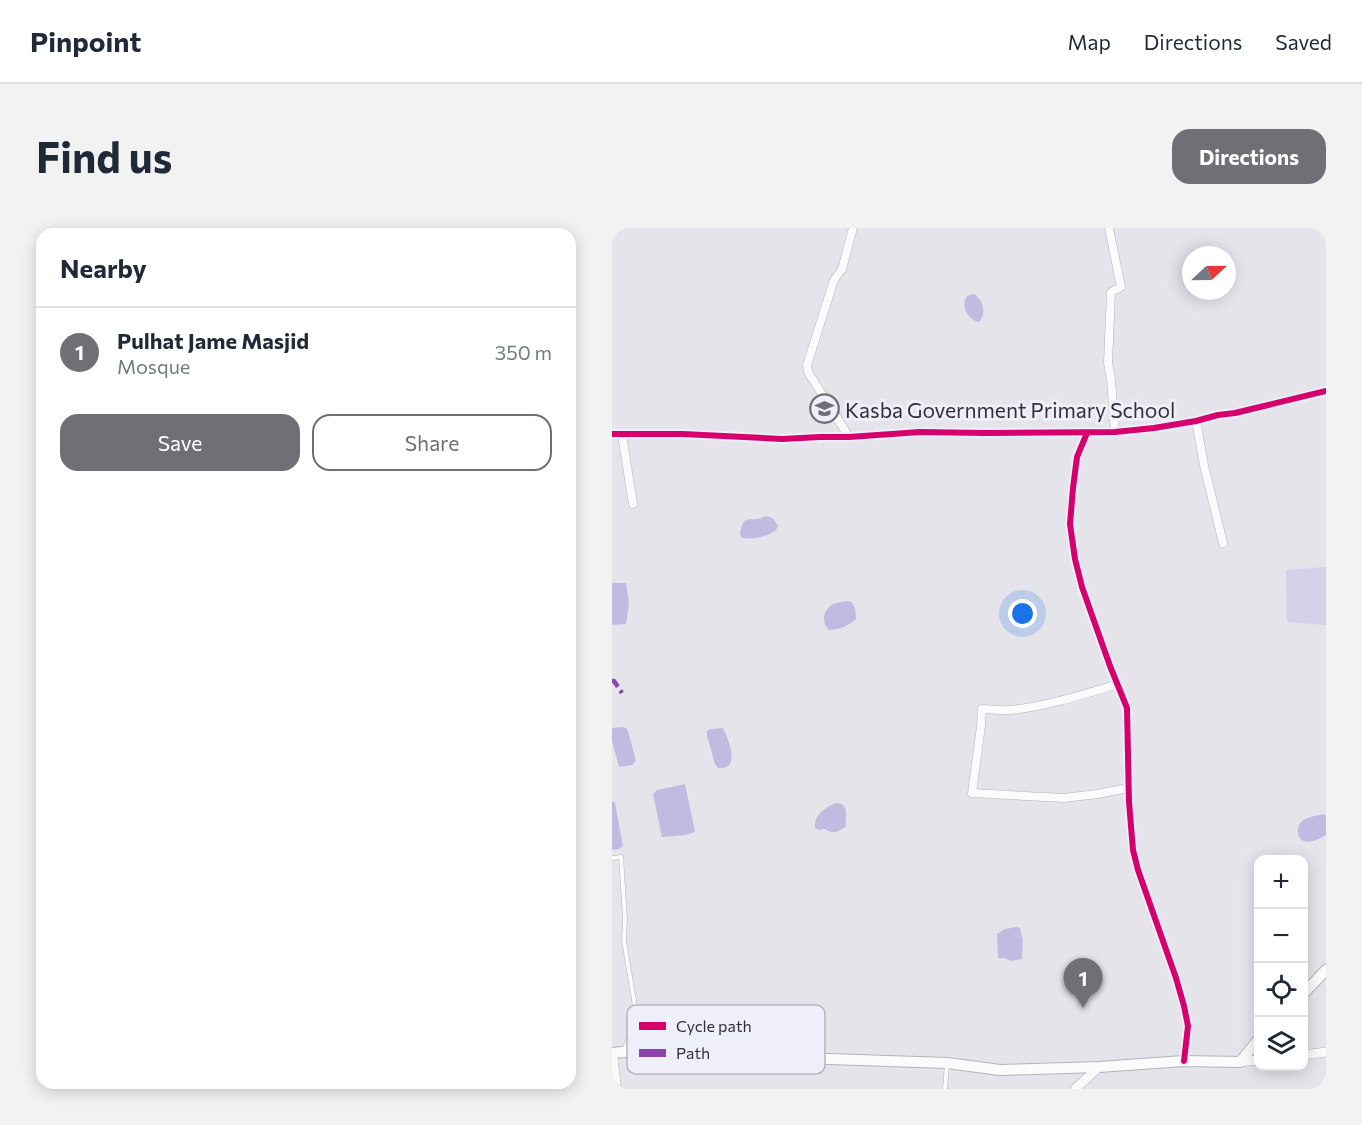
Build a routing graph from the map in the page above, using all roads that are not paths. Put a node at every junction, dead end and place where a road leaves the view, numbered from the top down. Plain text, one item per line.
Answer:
1 (853, 228) edge
2 (1109, 228) edge
3 (1326, 391) edge
4 (1196, 421) junction
5 (1115, 432) junction
6 (1087, 433) junction
7 (612, 434) edge
8 (622, 435) junction
9 (849, 437) junction
10 (633, 504) dead end
11 (1223, 543) dead end
12 (1118, 684) junction
13 (1128, 788) junction
14 (612, 858) edge
15 (1326, 970) edge
16 (1308, 989) edge
17 (635, 1005) edge
18 (627, 1034) edge
19 (1254, 1045) edge
20 (616, 1052) edge
21 (1326, 1052) edge
22 (1308, 1054) edge
23 (825, 1059) edge
24 (1254, 1060) edge
25 (1184, 1061) junction
26 (1240, 1062) junction
27 (947, 1063) junction
28 (1099, 1067) junction
29 (617, 1089) edge
30 (945, 1089) edge
31 (1075, 1089) edge

1 - 9 street
2 - 5 street
3 - 4 street
4 - 5 street
4 - 11 street
5 - 6 street
6 - 9 street
6 - 12 street
7 - 8 street
8 - 9 street
8 - 10 street
12 - 13 street
12 - 13 street
13 - 25 street
14 - 17 lane
15 - 16 main road
18 - 20 lane
19 - 26 main road
20 - 29 street
21 - 22 street
23 - 27 main road
24 - 26 street
25 - 26 main road
25 - 28 main road
27 - 28 main road
27 - 30 lane
28 - 31 street

